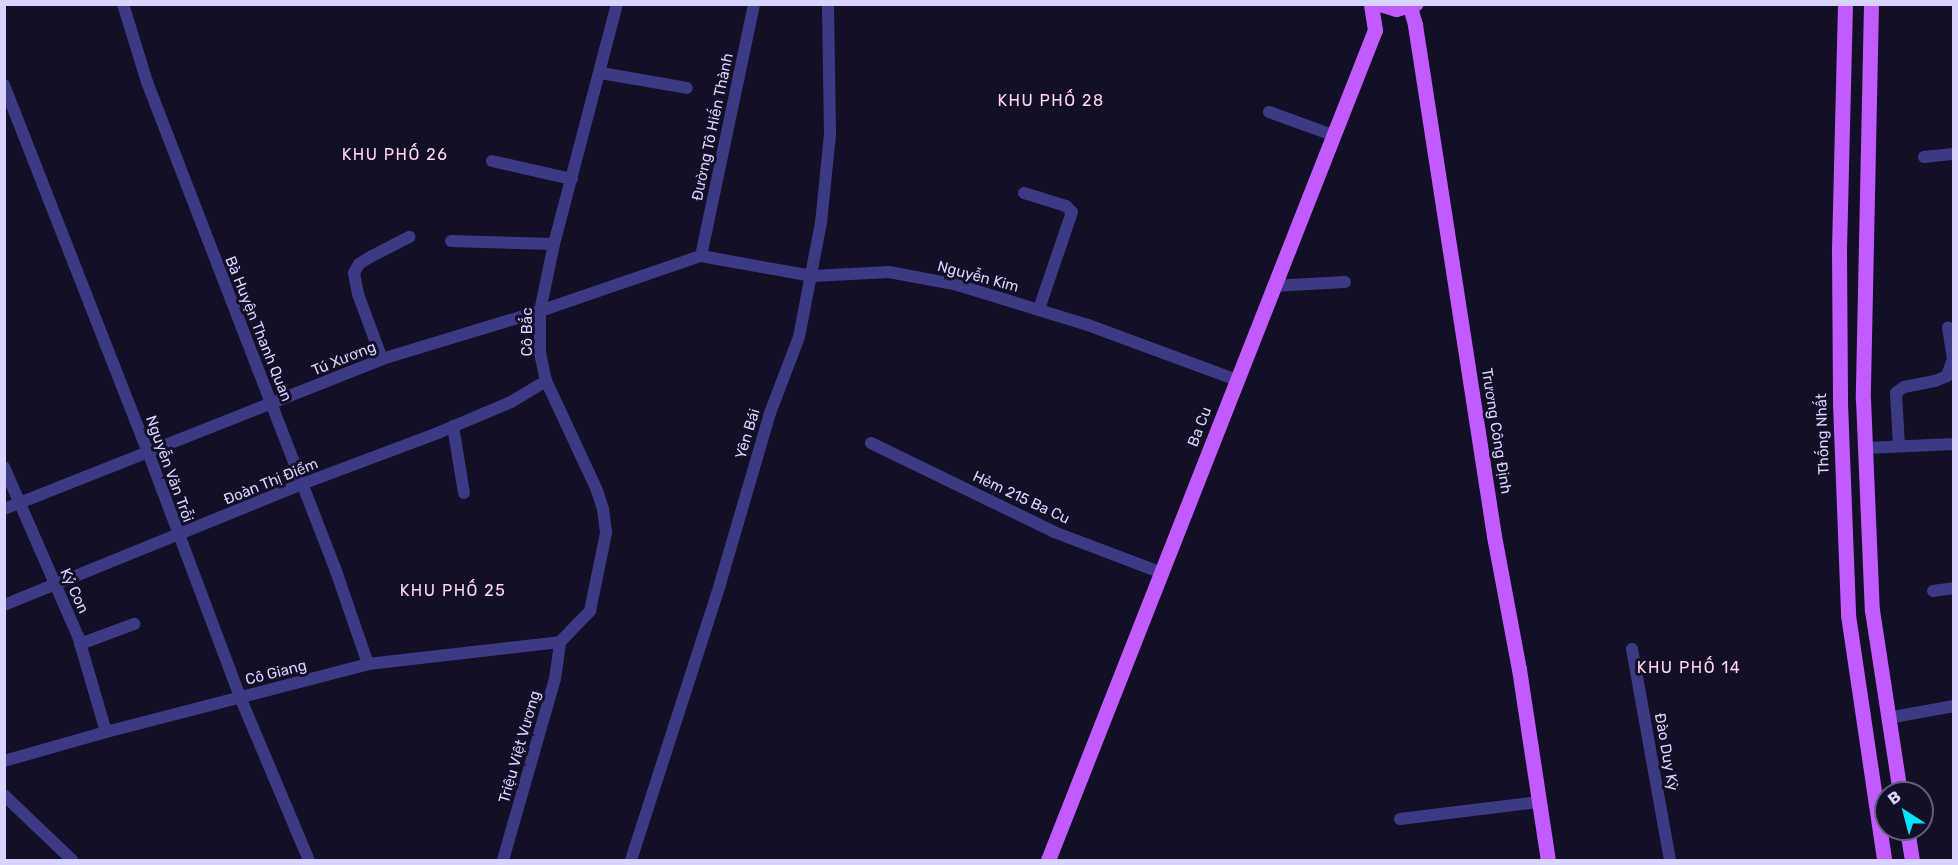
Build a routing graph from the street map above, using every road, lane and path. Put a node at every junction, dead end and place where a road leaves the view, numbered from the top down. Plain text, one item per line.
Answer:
1 (123, 4) edge
2 (617, 4) edge
3 (754, 4) edge
4 (828, 4) edge
5 (1371, 4) edge
6 (1380, 4) edge
7 (1845, 4) edge
8 (1871, 4) edge
9 (1412, 6) edge
10 (601, 73) junction
11 (4, 85) edge
12 (687, 88) dead end
13 (1269, 112) dead end
14 (1333, 135) junction
15 (1953, 154) edge
16 (1924, 157) dead end
17 (492, 161) dead end
18 (572, 179) junction
19 (1024, 193) dead end
20 (409, 237) dead end
21 (451, 241) dead end
22 (554, 244) junction
23 (1866, 249) junction
24 (1839, 250) junction
25 (701, 256) junction
26 (812, 276) junction
27 (1345, 282) dead end
28 (1273, 286) junction
29 (1039, 309) junction
30 (540, 311) junction
31 (1948, 327) dead end
32 (382, 359) junction
33 (1237, 380) junction
34 (546, 381) junction
35 (272, 404) junction
36 (453, 426) junction
37 (871, 443) dead end
38 (1953, 444) edge
39 (1899, 446) junction
40 (1865, 447) junction
41 (148, 452) junction
42 (4, 467) edge
43 (302, 484) junction
44 (464, 493) dead end
45 (18, 504) junction
46 (4, 509) edge
47 (178, 536) junction
48 (1162, 573) junction
49 (54, 585) junction
50 (1953, 588) edge
51 (1933, 591) dead end
52 (4, 605) edge
53 (1872, 610) junction
54 (1848, 615) junction
55 (134, 624) dead end
56 (560, 642) junction
57 (80, 644) junction
58 (1632, 649) dead end
59 (368, 664) junction
60 (240, 698) junction
61 (1953, 706) edge
62 (1887, 718) junction
63 (106, 732) junction
64 (4, 761) edge
65 (1898, 781) edge
66 (4, 795) edge
67 (1539, 802) junction
68 (1400, 819) dead end
69 (1909, 841) edge
70 (72, 861) edge
71 (309, 861) edge
72 (503, 861) edge
73 (631, 861) edge
74 (1048, 861) edge
75 (1548, 861) edge
76 (1670, 861) edge
77 (1884, 861) edge
78 (1912, 861) edge

1 - 35 street, Bà Huyện Thanh Quan
2 - 10 street, Cô Bắc
3 - 25 street, Đường Tô Hiến Thành
4 - 26 street, Yên Bái
5 - 14 main road, Ba Cu
6 - 9 main road
7 - 24 main road, Thống Nhất
8 - 23 main road
9 - 67 main road, Trương Công Định
10 - 12 street
10 - 18 street, Cô Bắc
11 - 41 street, Nguyễn Văn Trỗi
13 - 14 street
14 - 28 main road, Ba Cu
15 - 16 street
17 - 18 street
18 - 22 street, Cô Bắc
19 - 29 street
20 - 32 street
21 - 22 street
22 - 30 street, Cô Bắc
23 - 24 main road
23 - 40 main road
24 - 54 main road, Thống Nhất
25 - 26 street, Nguyễn Kim
25 - 30 street, Tú Xương
26 - 29 street, Nguyễn Kim
26 - 73 street, Yên Bái
27 - 28 street
28 - 33 main road, Ba Cu
29 - 33 street, Nguyễn Kim
30 - 32 street, Tú Xương
30 - 34 street, Cô Bắc
31 - 39 street
32 - 35 street, Tú Xương
33 - 48 main road, Ba Cu
34 - 36 street, Đoàn Thị Điểm
34 - 56 street, Cô Bắc
35 - 41 street, Tú Xương
35 - 43 street, Bà Huyện Thanh Quan
36 - 43 street, Đoàn Thị Điểm
36 - 44 street
37 - 48 street, Hẻm 215 Ba Cu
38 - 39 street
39 - 40 street
40 - 53 main road
41 - 45 street, Tú Xương
41 - 47 street, Nguyễn Văn Trỗi
42 - 45 street, Ký Con
43 - 47 street, Đoàn Thị Điểm
43 - 59 street, Bà Huyện Thanh Quan
45 - 46 street, Tú Xương
45 - 49 street, Ký Con
47 - 49 street, Đoàn Thị Điểm
47 - 60 street, Nguyễn Văn Trỗi
48 - 74 main road, Ba Cu
49 - 52 street, Đoàn Thị Điểm
49 - 57 street, Ký Con
50 - 51 street
53 - 54 main road
53 - 62 main road
54 - 77 main road, Thống Nhất
55 - 57 street
56 - 59 street, Cô Giang
56 - 72 street, Triệu Việt Vương
57 - 63 street, Ký Con
58 - 76 street, Đào Duy Kỳ
59 - 60 street, Cô Giang
60 - 63 street, Cô Giang
60 - 71 street, Nguyễn Văn Trỗi
61 - 62 street
62 - 65 main road
63 - 64 street, Cô Giang
66 - 70 street
67 - 68 street
67 - 75 main road, Trương Công Định
69 - 78 main road

